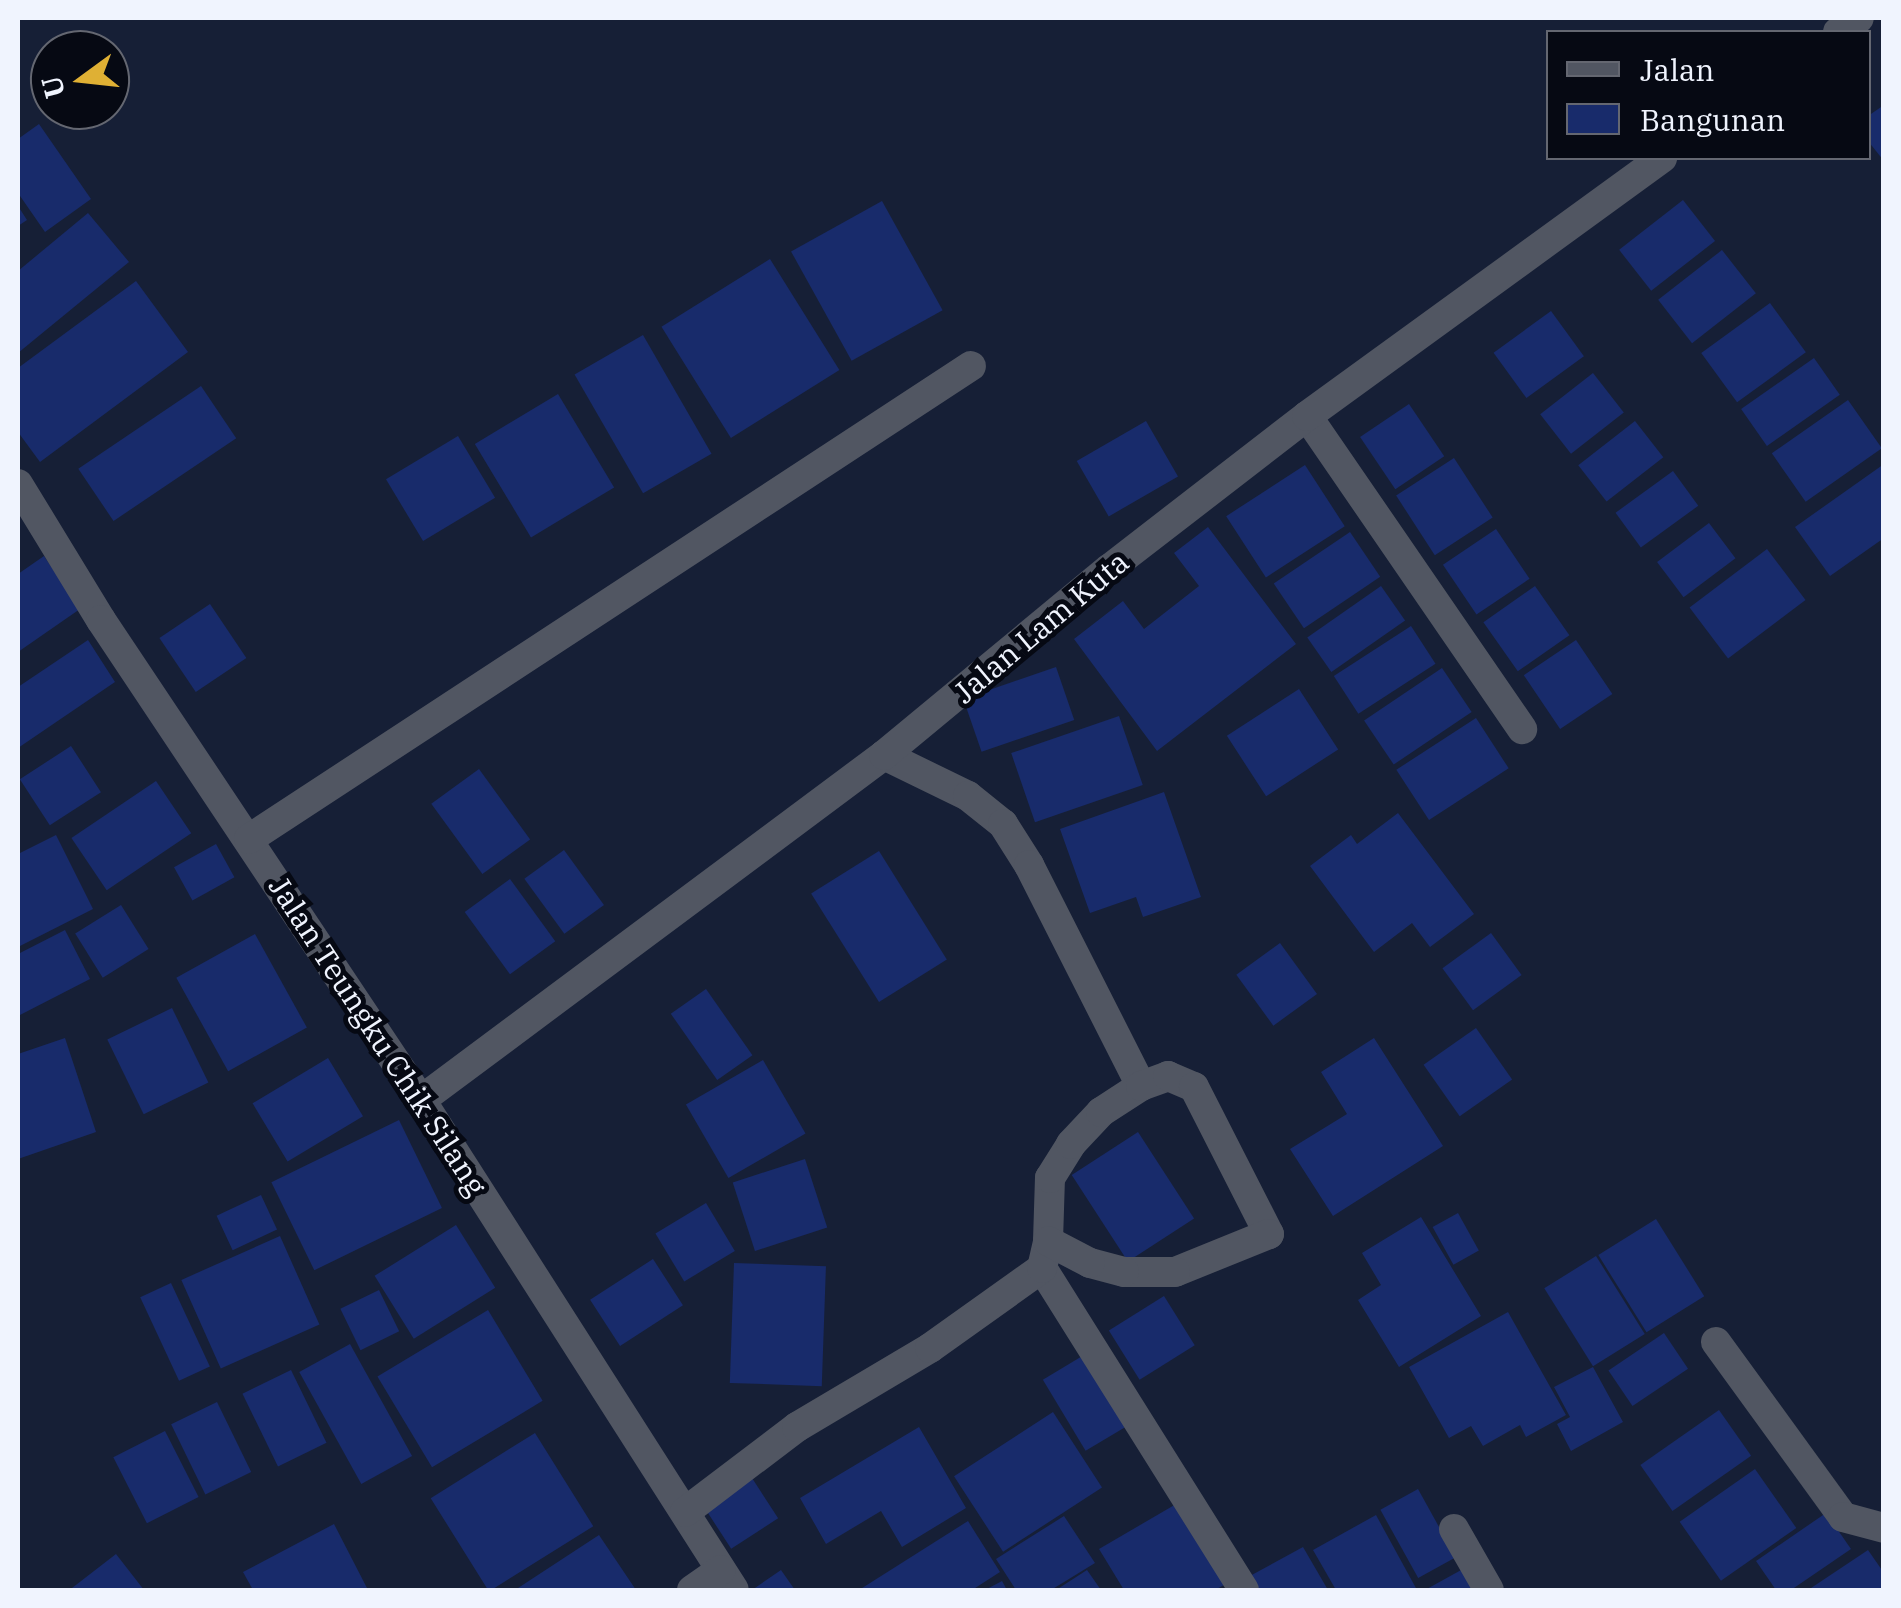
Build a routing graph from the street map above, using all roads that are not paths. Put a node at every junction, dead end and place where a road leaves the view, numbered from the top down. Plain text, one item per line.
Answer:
1 (1659, 160) edge
2 (971, 366) dead end
3 (1307, 416) junction
4 (18, 484) edge
5 (1522, 729) dead end
6 (884, 755) junction
7 (248, 839) junction
8 (1141, 1086) junction
9 (421, 1100) junction
10 (1045, 1254) junction
11 (1716, 1342) dead end
12 (684, 1512) junction
13 (1884, 1528) edge
14 (1454, 1529) dead end
15 (728, 1580) edge
16 (692, 1590) edge
17 (1244, 1590) edge
18 (1489, 1590) edge

1 - 3 street, Jalan Lam Kuta
2 - 7 street
3 - 5 street
3 - 6 street, Jalan Lam Kuta
4 - 7 street, Jalan Teungku Chik Silang
6 - 8 street
6 - 9 street, Jalan Lam Kuta
7 - 9 street, Jalan Teungku Chik Silang
8 - 10 street
8 - 10 street
9 - 12 street, Jalan Teungku Chik Silang
10 - 12 street
10 - 17 street
11 - 13 street
12 - 15 street, Jalan Teungku Chik Silang
14 - 18 street
15 - 16 street

